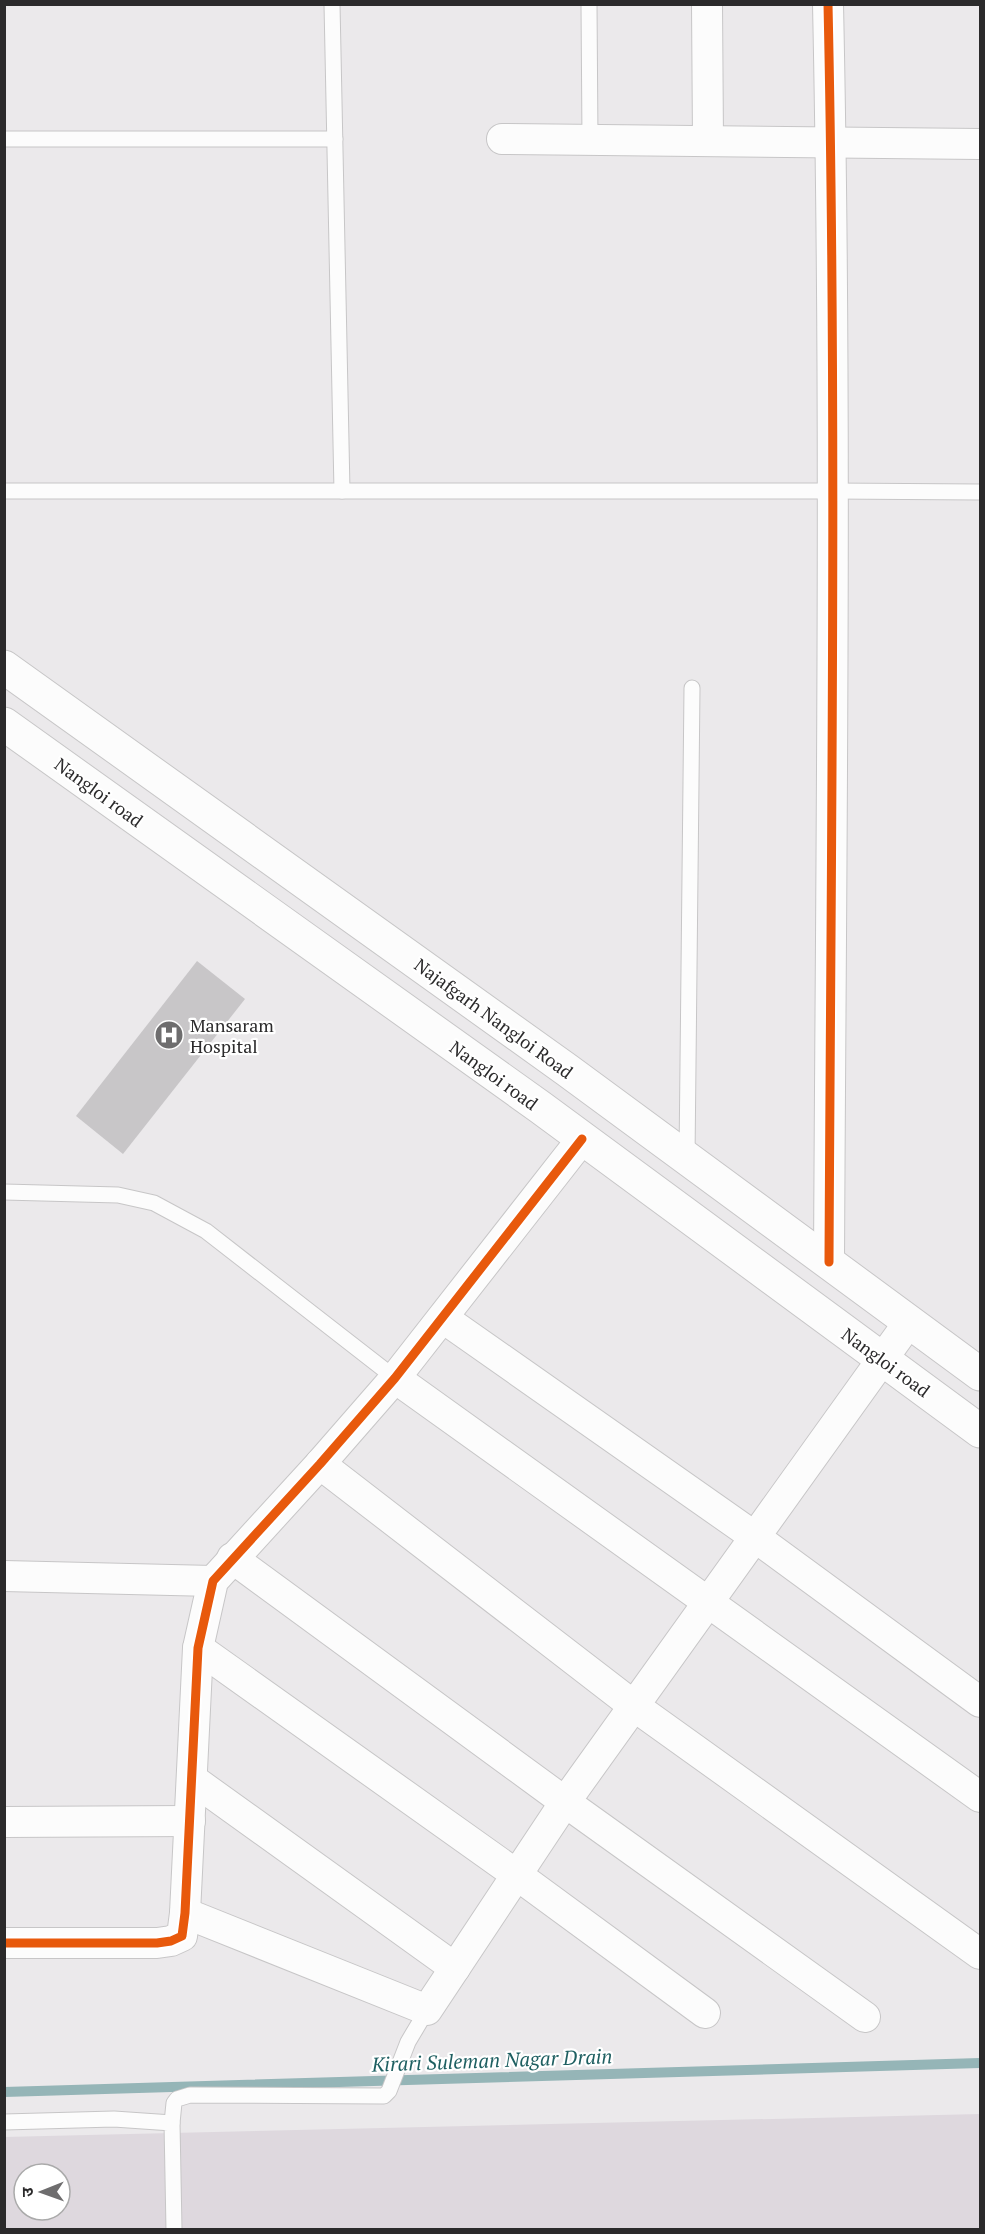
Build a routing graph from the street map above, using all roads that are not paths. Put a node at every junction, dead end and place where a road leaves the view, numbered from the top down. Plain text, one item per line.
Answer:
1 (332, 4) edge
2 (589, 4) edge
3 (707, 4) edge
4 (828, 4) edge
5 (4, 139) edge
6 (335, 139) junction
7 (502, 139) dead end
8 (590, 140) junction
9 (708, 141) junction
10 (831, 142) junction
11 (981, 144) edge
12 (831, 490) junction
13 (4, 491) edge
14 (342, 491) junction
15 (981, 492) edge
16 (4, 667) edge
17 (692, 688) dead end
18 (4, 724) edge
19 (582, 1139) junction
20 (687, 1158) junction
21 (4, 1192) edge
22 (829, 1263) junction
23 (443, 1318) junction
24 (909, 1322) junction
25 (883, 1359) junction
26 (981, 1374) edge
27 (395, 1378) junction
28 (981, 1431) edge
29 (320, 1464) junction
30 (755, 1537) junction
31 (232, 1558) junction
32 (4, 1576) edge
33 (213, 1581) junction
34 (708, 1603) junction
35 (198, 1648) junction
36 (981, 1702) edge
37 (634, 1706) junction
38 (192, 1779) junction
39 (981, 1797) edge
40 (565, 1802) junction
41 (190, 1821) junction
42 (4, 1822) edge
43 (517, 1875) junction
44 (185, 1912) junction
45 (4, 1943) edge
46 (981, 1954) edge
47 (455, 1968) junction
48 (427, 2010) junction
49 (705, 2013) dead end
50 (865, 2017) dead end
51 (4, 2122) edge
52 (172, 2123) junction
53 (174, 2229) edge

1 - 6 lane
2 - 8 lane
3 - 9 street
4 - 10 street
5 - 6 lane
6 - 14 lane
7 - 8 street
8 - 9 street
9 - 10 street
10 - 11 street
10 - 12 street
12 - 14 lane
12 - 15 lane
12 - 22 street
13 - 14 lane
16 - 20 main road, Najafgarh Nangloi Road
17 - 20 lane
18 - 19 main road, Nangloi road
19 - 23 street
19 - 25 main road, Nangloi road
20 - 22 main road, Najafgarh Nangloi Road
21 - 27 lane
22 - 24 main road, Najafgarh Nangloi Road
23 - 27 street
23 - 30 street
24 - 25 street
24 - 26 main road, Najafgarh Nangloi Road
25 - 28 main road, Nangloi road
25 - 30 street
27 - 29 street
27 - 34 street
29 - 31 street
29 - 37 street
30 - 34 street
30 - 36 street
31 - 33 street
31 - 40 street
32 - 33 street
33 - 35 street
34 - 37 street
34 - 39 street
35 - 38 street
35 - 43 street
37 - 40 street
37 - 46 street
38 - 41 street
38 - 47 street
40 - 43 street
40 - 50 street
41 - 42 street
41 - 44 street
43 - 47 street
43 - 49 street
44 - 45 street
44 - 48 street
47 - 48 street
48 - 52 lane
51 - 52 lane
52 - 53 lane

